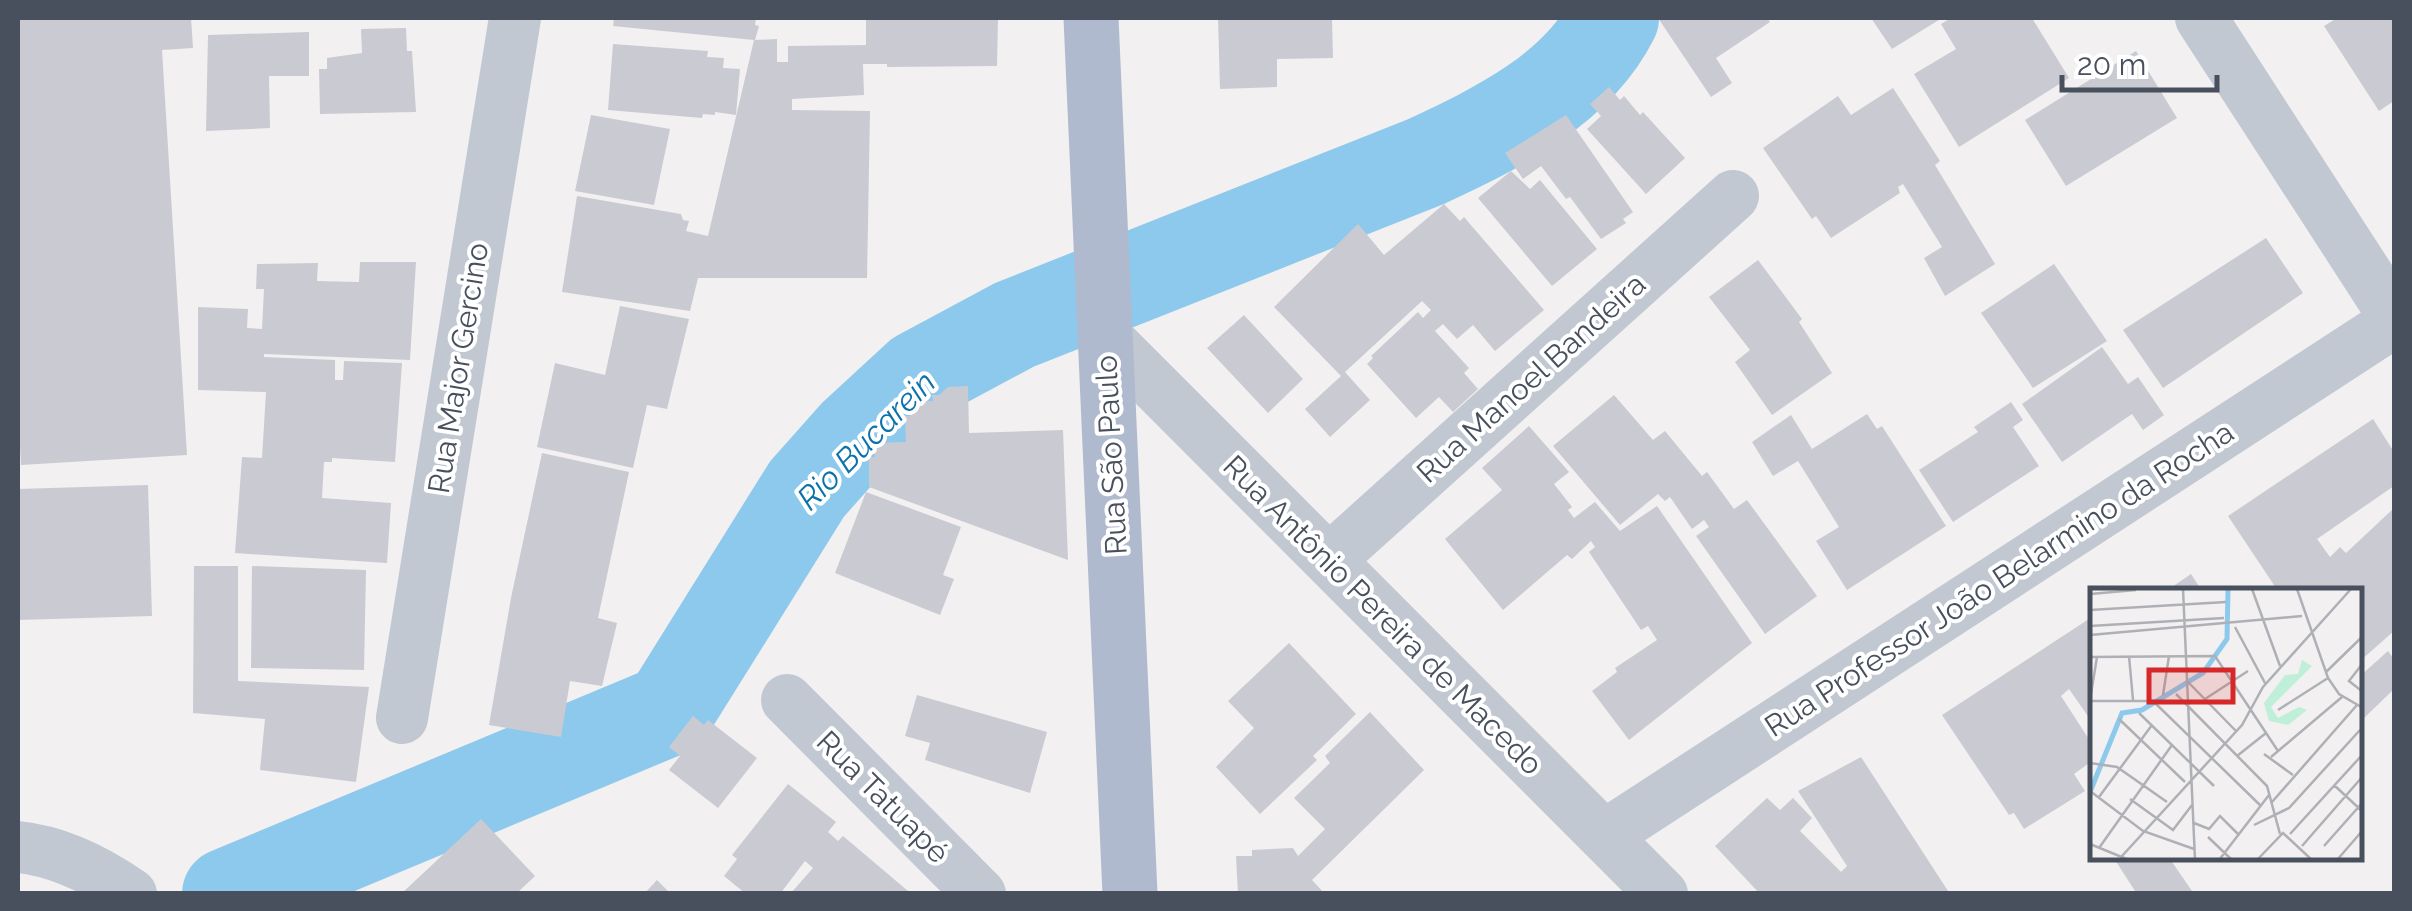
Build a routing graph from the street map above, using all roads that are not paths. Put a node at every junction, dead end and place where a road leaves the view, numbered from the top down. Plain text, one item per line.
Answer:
1 (515, 18) edge
2 (1091, 18) edge
3 (2201, 18) edge
4 (1733, 196) dead end
5 (2394, 319) edge
6 (1106, 336) junction
7 (1329, 560) junction
8 (787, 700) dead end
9 (402, 718) dead end
10 (1604, 836) junction
11 (18, 846) edge
12 (130, 892) edge
13 (980, 894) edge
14 (1130, 894) edge
15 (1662, 894) edge

1 - 9 street, Rua Major Gercino
2 - 6 main road, Rua São Paulo
3 - 5 street
4 - 7 street, Rua Manoel Bandeira
5 - 10 street, Rua Professor João Belarmino da Rocha
6 - 7 street, Rua Antônio Pereira de Macedo
6 - 14 main road, Rua São Paulo
7 - 10 street, Rua Antônio Pereira de Macedo
8 - 13 street, Rua Tatuapé
10 - 15 street, Rua Antônio Pereira de Macedo
11 - 12 street

